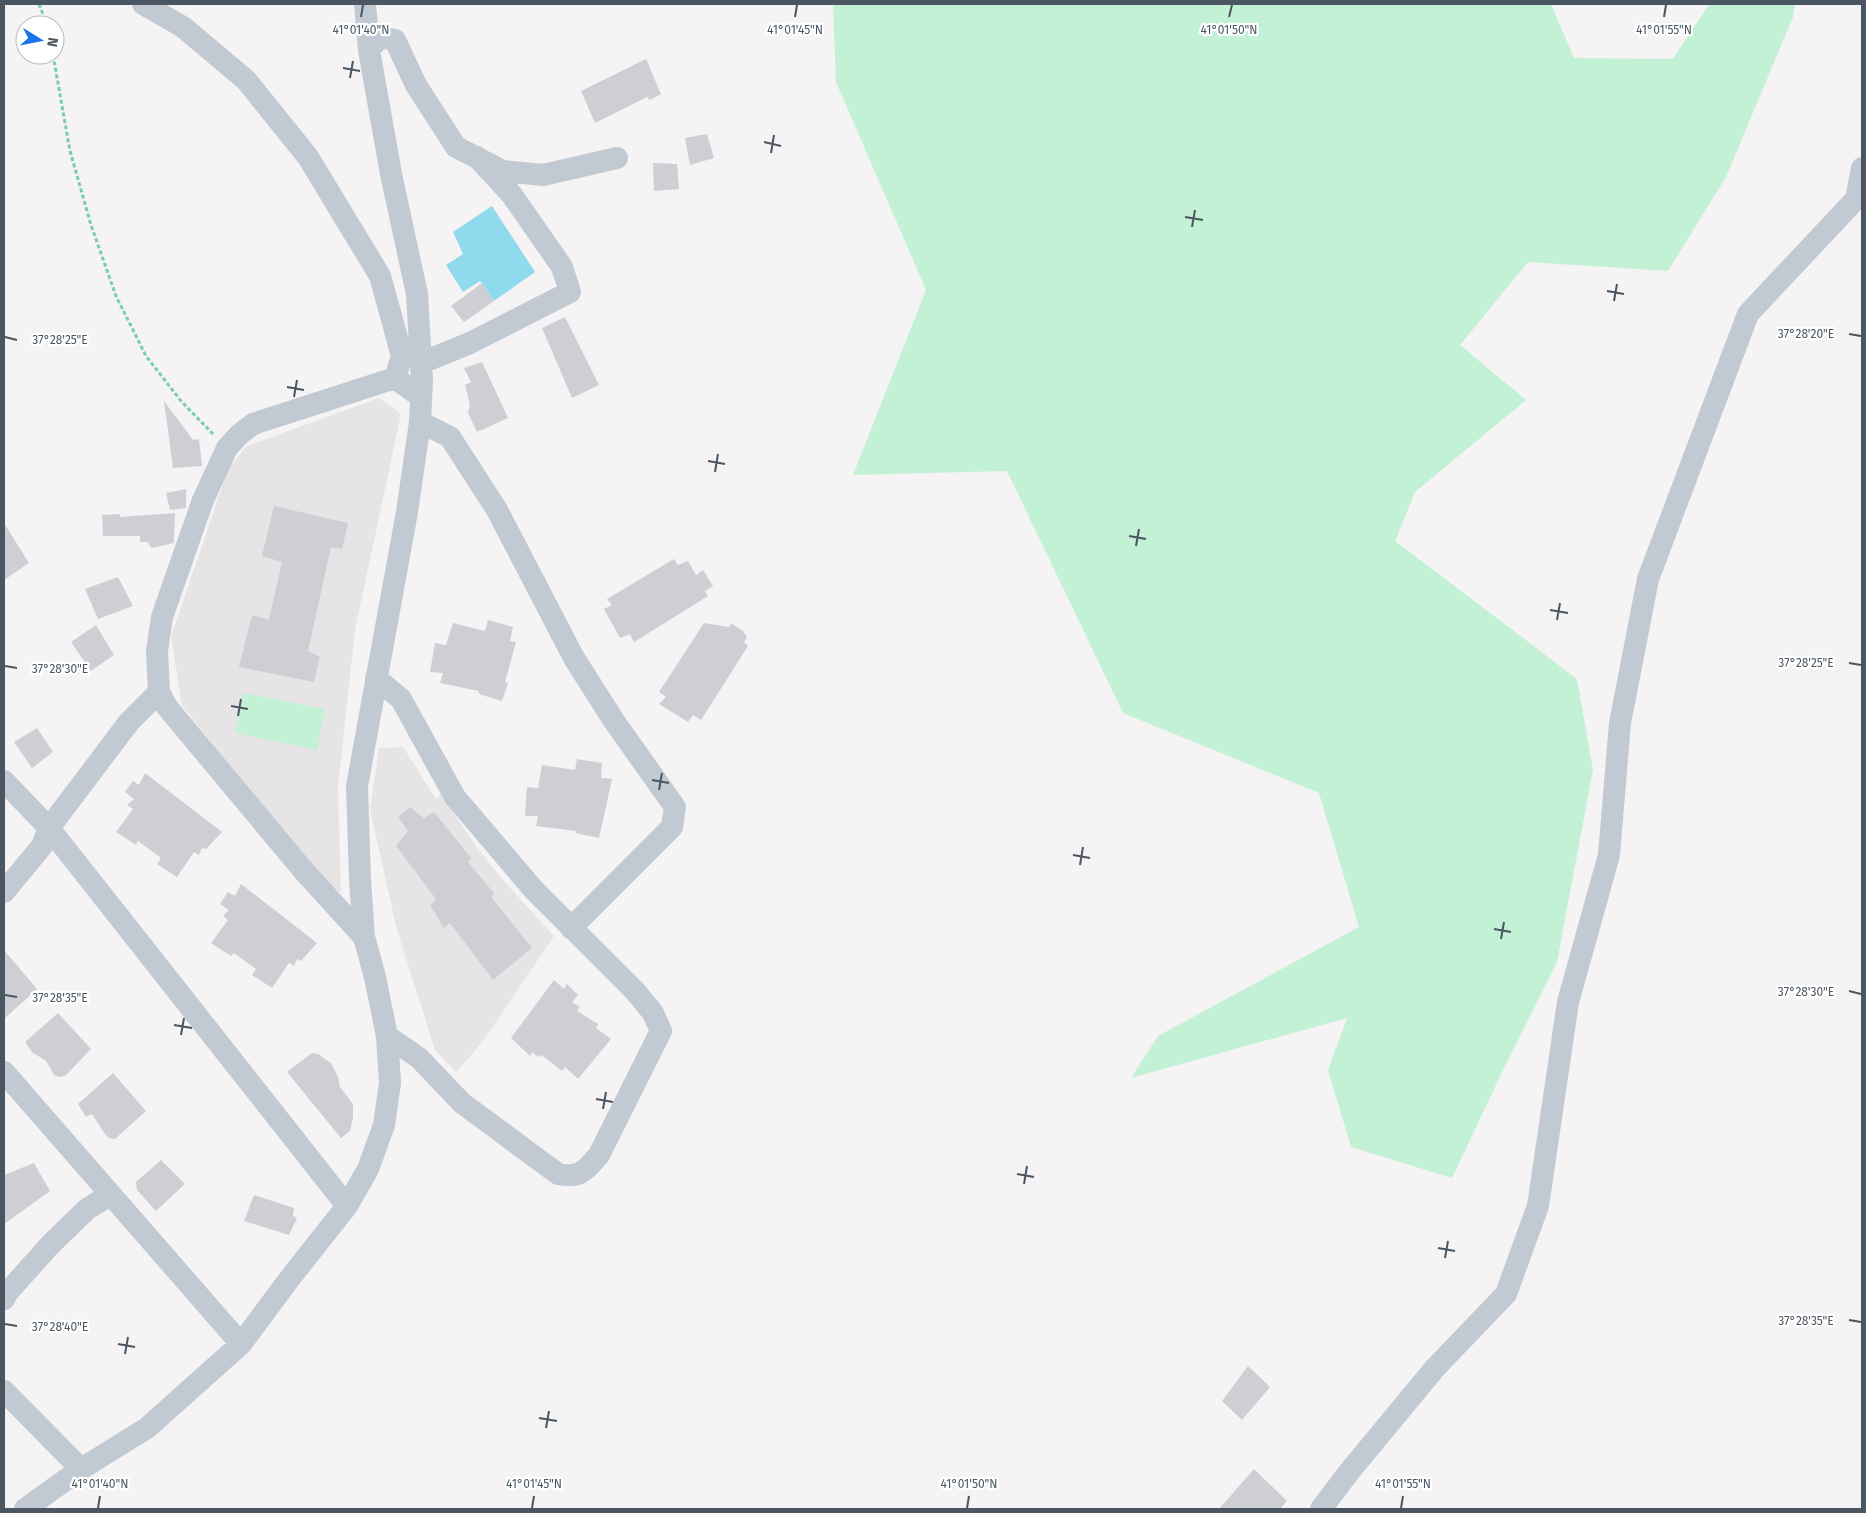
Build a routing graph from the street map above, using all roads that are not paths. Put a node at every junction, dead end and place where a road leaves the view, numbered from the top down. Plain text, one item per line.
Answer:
1 (142, 4) edge
2 (365, 4) edge
3 (369, 50) junction
4 (477, 157) junction
5 (617, 158) dead end
6 (1862, 168) edge
7 (421, 363) junction
8 (395, 378) junction
9 (421, 397) junction
10 (420, 422) junction
11 (376, 678) junction
12 (159, 692) junction
13 (4, 781) edge
14 (49, 828) junction
15 (4, 892) edge
16 (572, 928) junction
17 (364, 937) junction
18 (388, 1036) junction
19 (4, 1072) edge
20 (110, 1195) junction
21 (347, 1206) junction
22 (4, 1299) edge
23 (242, 1344) junction
24 (4, 1391) edge
25 (81, 1468) junction
26 (25, 1509) edge
27 (1321, 1509) edge

1 - 8 street
2 - 3 street
3 - 4 street
3 - 7 street
4 - 5 street
4 - 7 street
6 - 27 street
7 - 9 street
8 - 9 street
8 - 12 street
9 - 10 street
10 - 11 street
10 - 16 street
11 - 16 street
11 - 17 street
12 - 14 street
12 - 17 street
13 - 14 street
14 - 15 street
14 - 21 street
16 - 18 street
17 - 18 street
18 - 21 street
19 - 20 street
20 - 22 street
20 - 23 street
21 - 23 street
23 - 25 street
24 - 25 street
25 - 26 street

